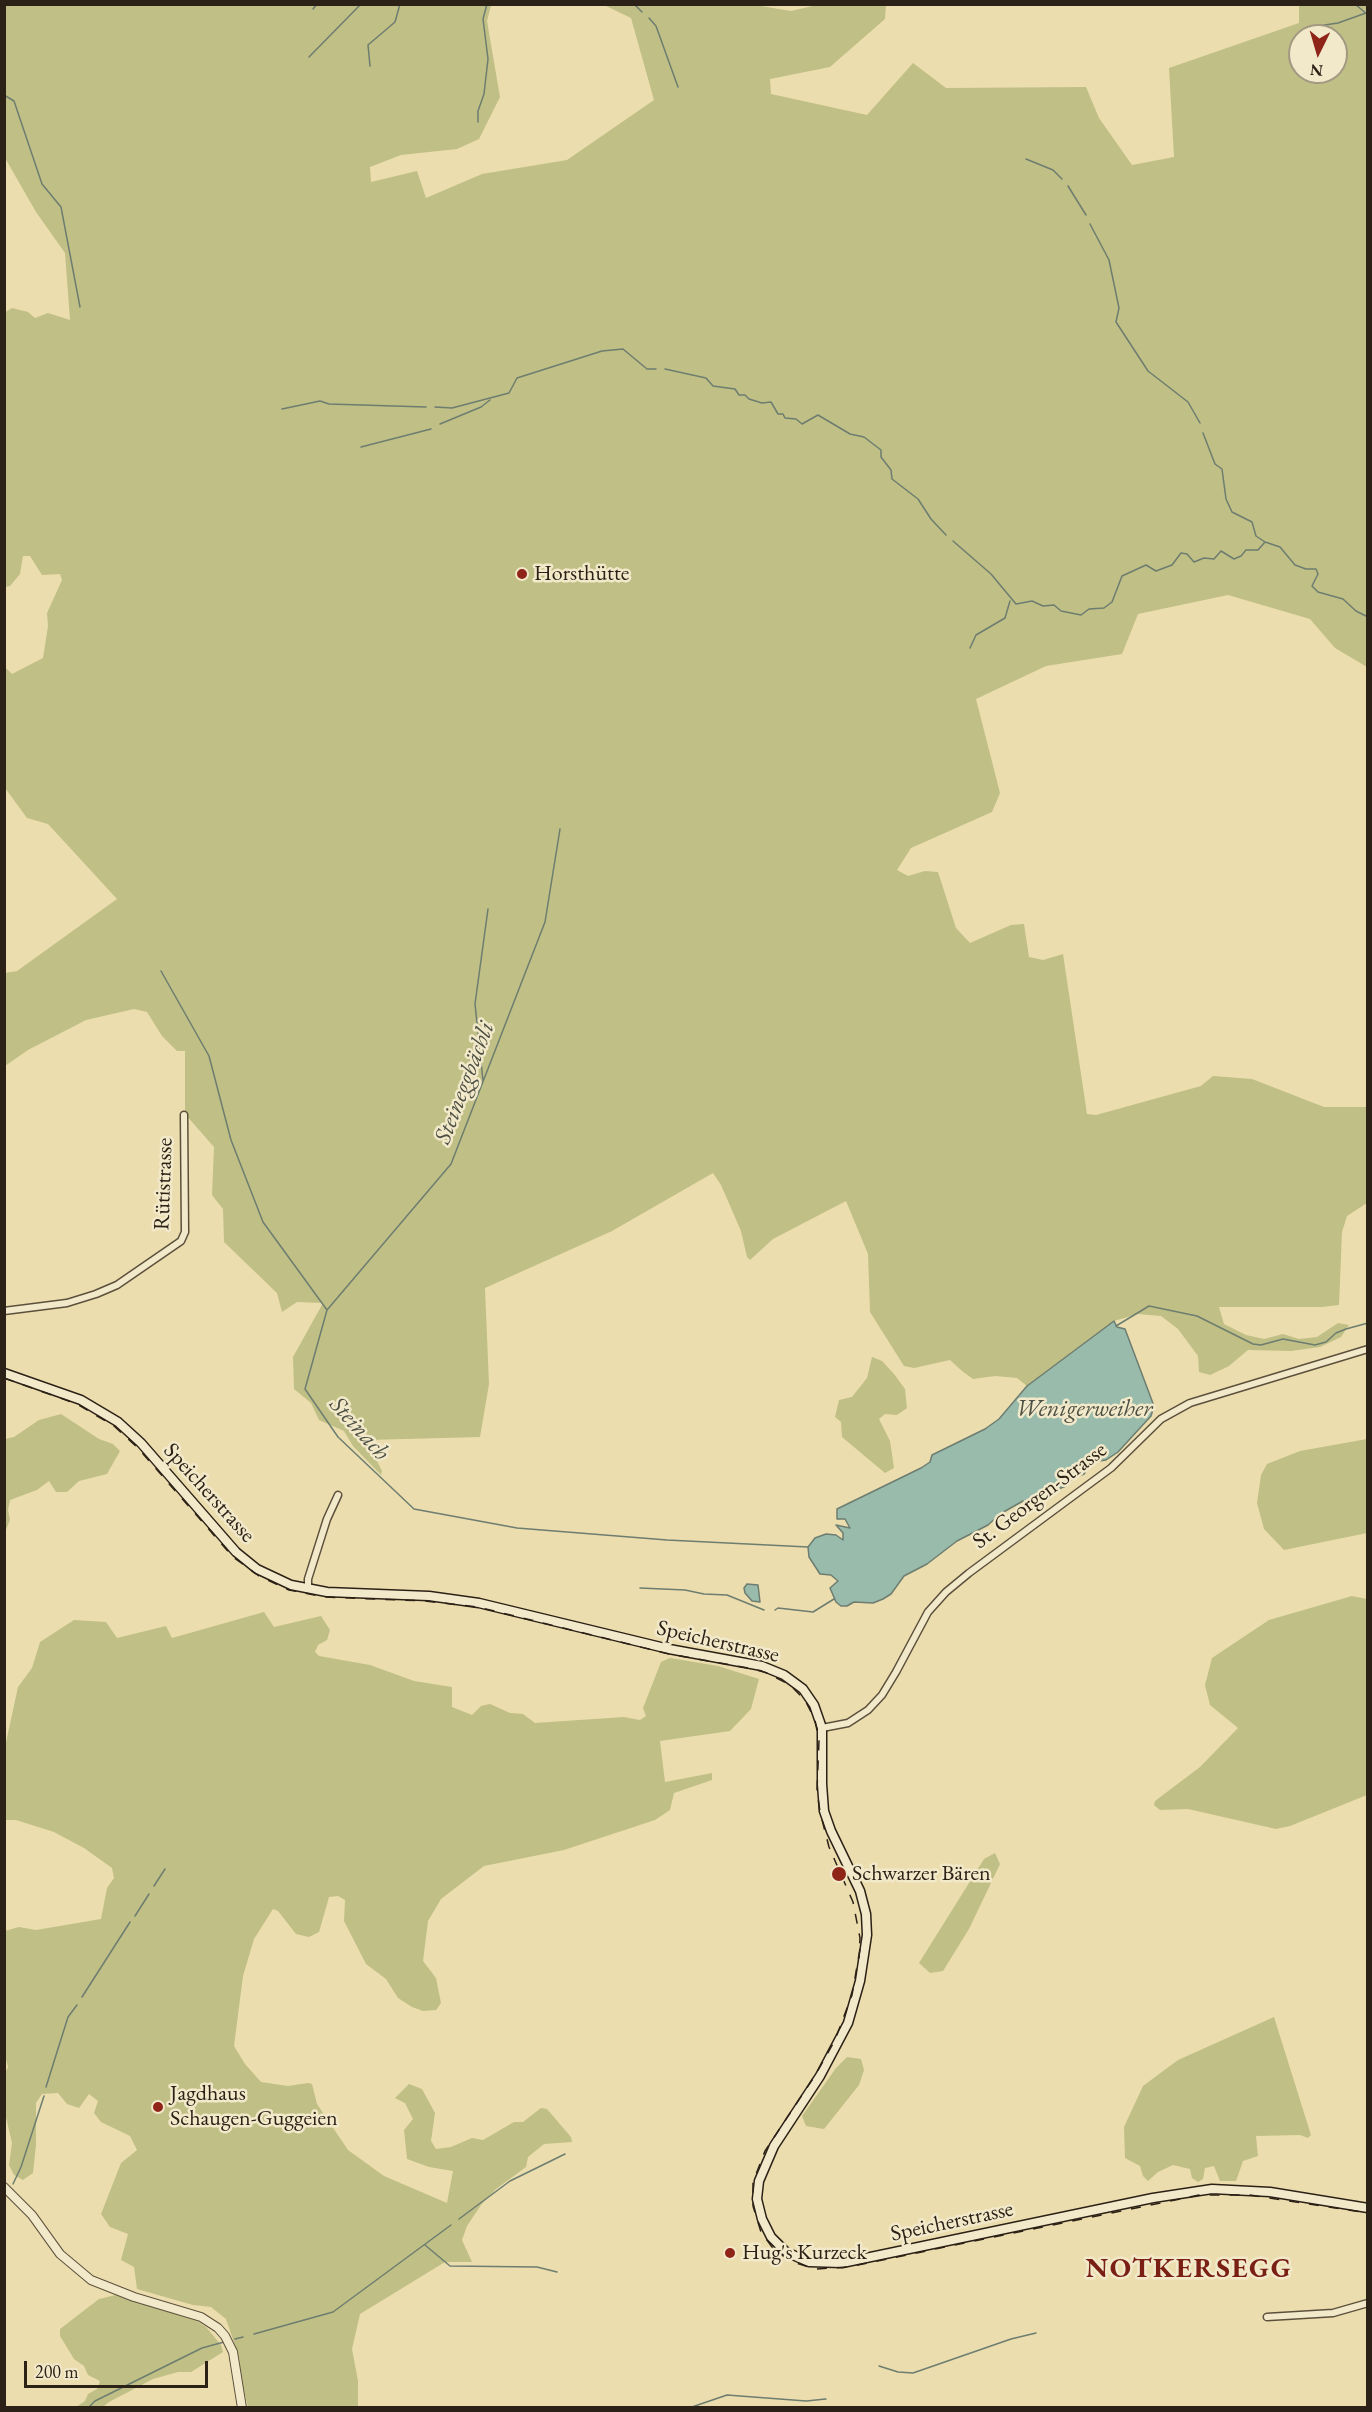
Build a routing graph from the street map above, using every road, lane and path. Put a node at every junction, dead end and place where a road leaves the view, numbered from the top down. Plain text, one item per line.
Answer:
1 (184, 1115) dead end
2 (4, 1311) edge
3 (1368, 1350) edge
4 (4, 1373) edge
5 (338, 1495) dead end
6 (308, 1589) junction
7 (822, 1728) junction
8 (4, 2187) edge
9 (1368, 2208) edge
10 (1368, 2303) edge
11 (1267, 2318) dead end
12 (242, 2408) edge

1 - 2 street, Rütistrasse
3 - 7 street, St. Georgen-Strasse
4 - 6 main road, Speicherstrasse
5 - 6 street
6 - 7 main road, Speicherstrasse
7 - 9 main road, Speicherstrasse
8 - 12 street
10 - 11 street

